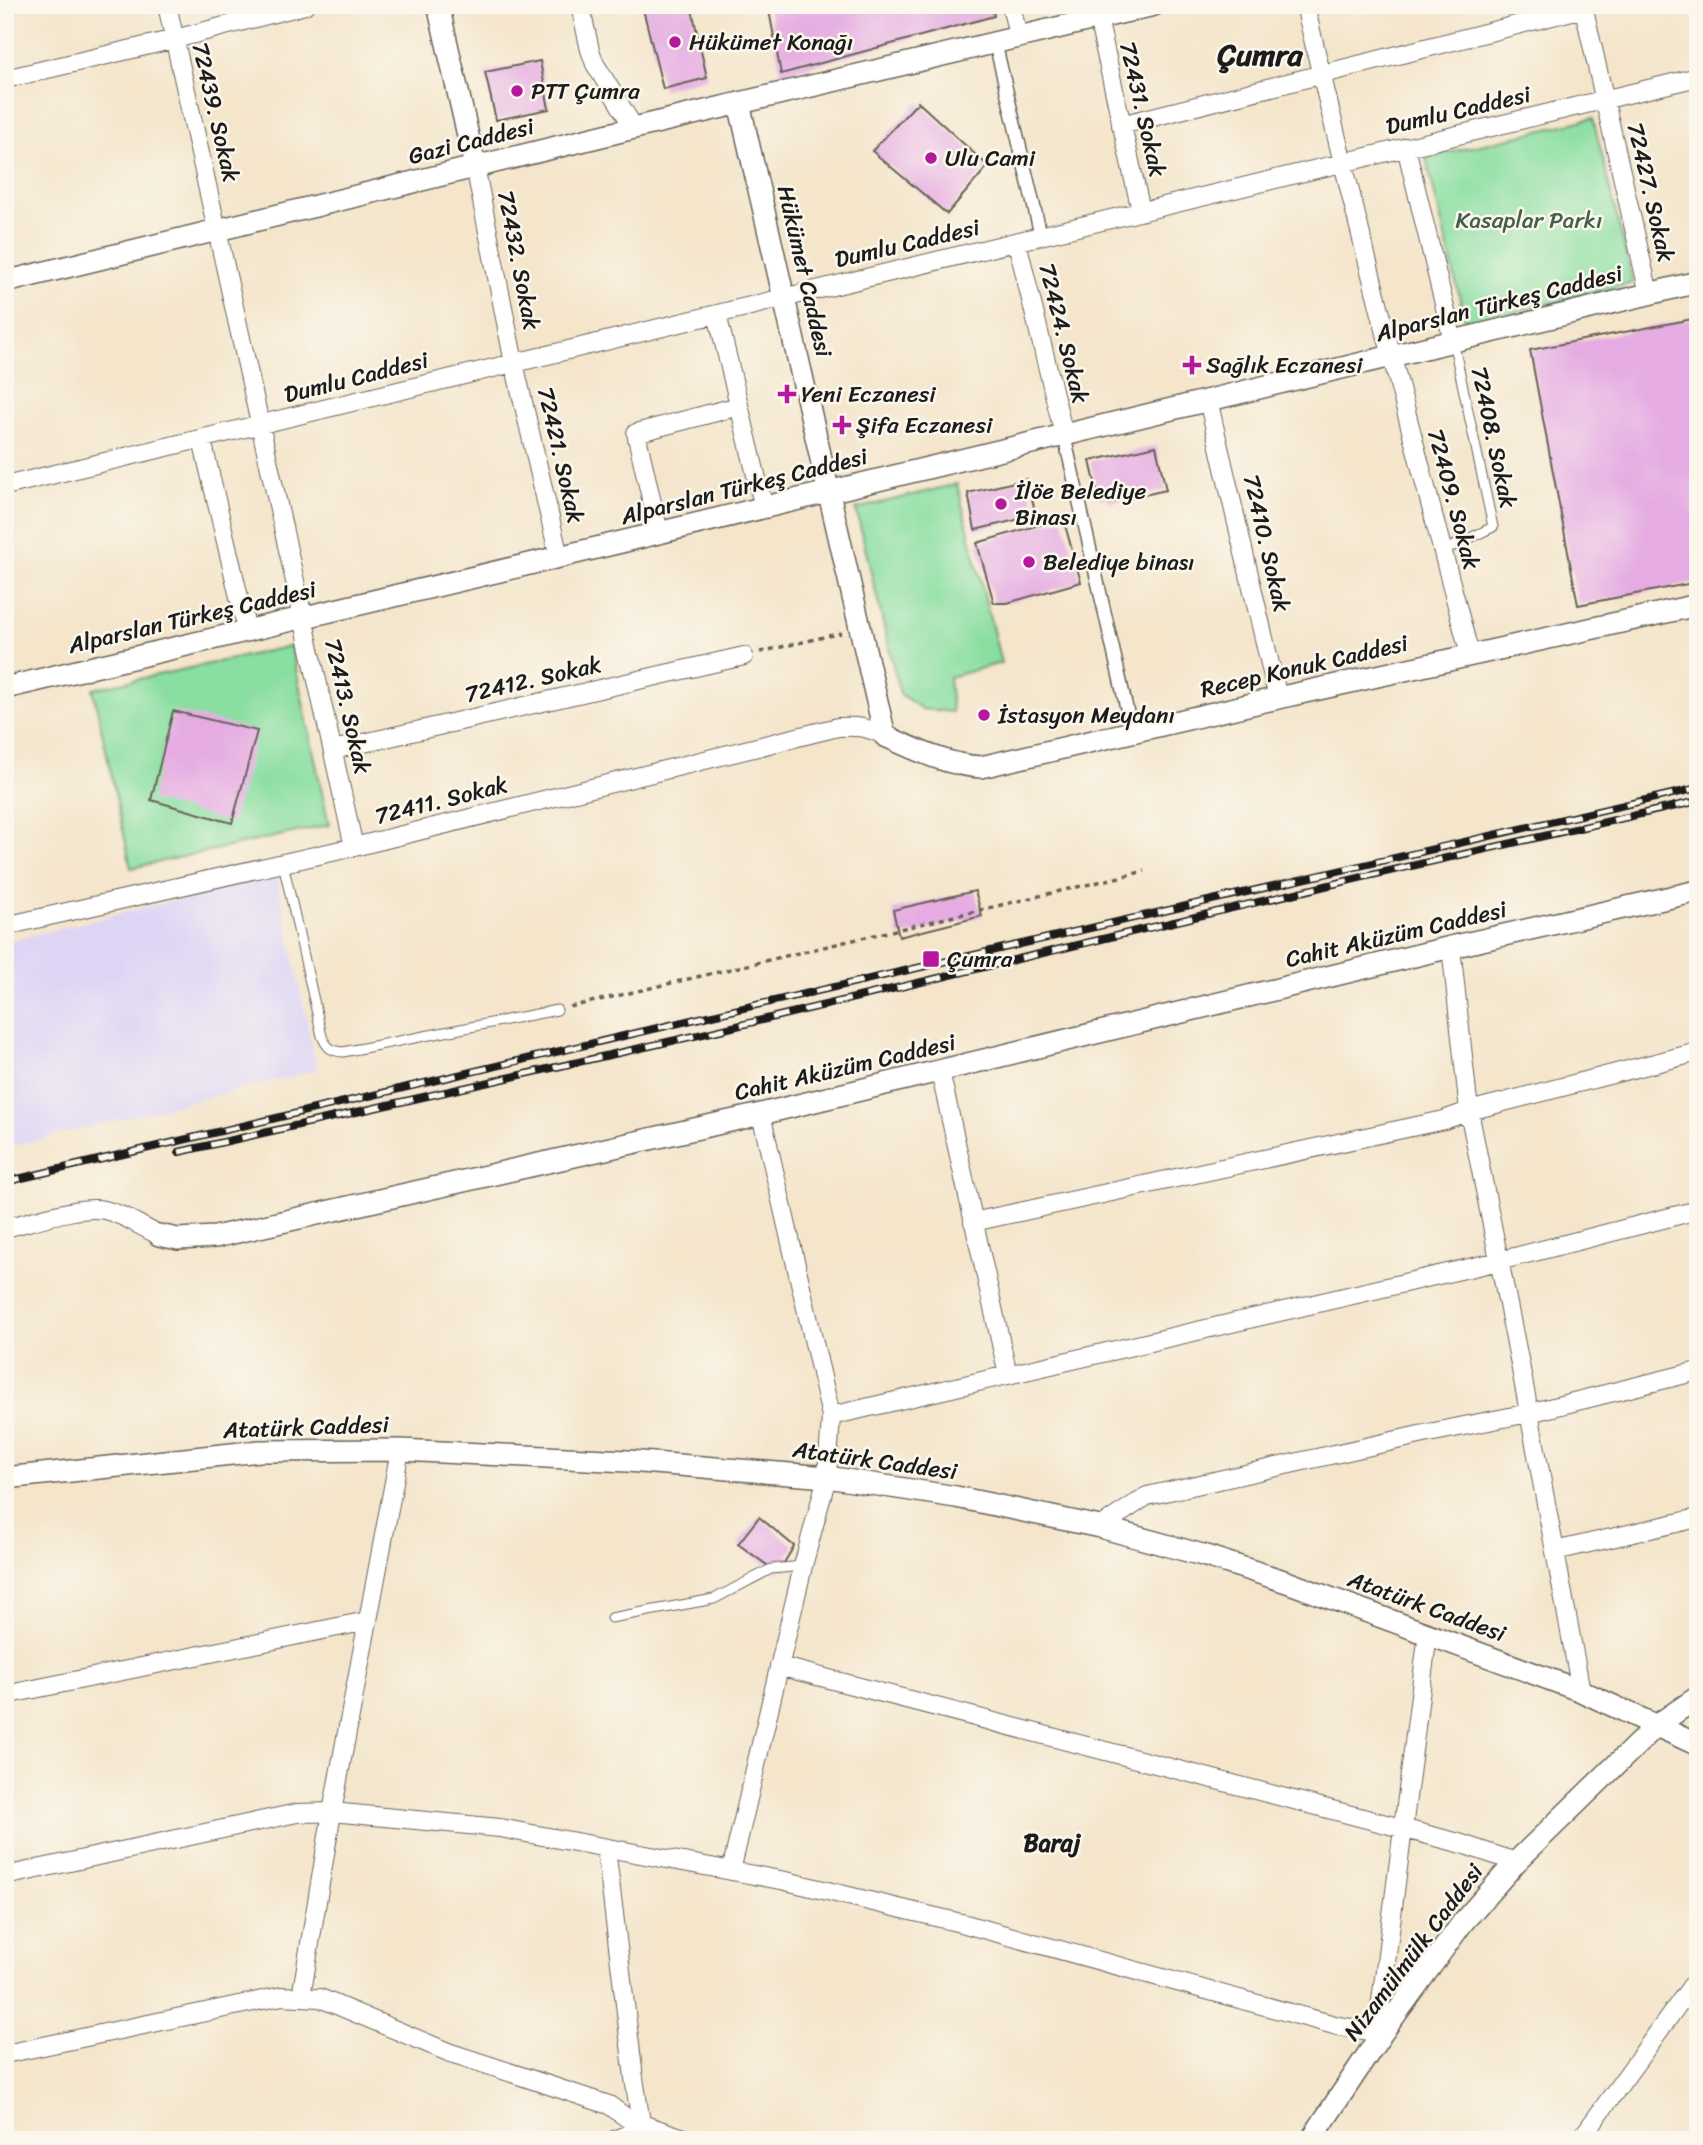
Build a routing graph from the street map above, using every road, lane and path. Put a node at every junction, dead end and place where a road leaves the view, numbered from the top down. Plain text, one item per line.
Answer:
1 (167, 5) edge
2 (305, 5) edge
3 (438, 5) edge
4 (580, 5) edge
5 (1011, 5) edge
6 (1154, 5) edge
7 (1305, 5) edge
8 (1583, 7) edge
9 (1125, 8) edge
10 (1098, 18) junction
11 (1018, 36) junction
12 (175, 39) junction
13 (995, 42) junction
14 (1321, 75) junction
15 (1698, 78) edge
16 (5, 79) edge
17 (1605, 100) junction
18 (738, 103) junction
19 (1121, 125) junction
20 (634, 128) junction
21 (1406, 148) junction
22 (1342, 163) junction
23 (475, 166) junction
24 (1141, 212) junction
25 (217, 230) junction
26 (1041, 236) junction
27 (1017, 242) junction
28 (5, 282) edge
29 (1698, 282) edge
30 (1649, 294) junction
31 (784, 298) junction
32 (717, 314) junction
33 (1453, 341) junction
34 (1391, 356) junction
35 (514, 363) junction
36 (1209, 400) junction
37 (739, 405) junction
38 (261, 426) junction
39 (1064, 435) junction
40 (202, 440) junction
41 (5, 486) edge
42 (830, 492) junction
43 (764, 508) junction
44 (659, 533) junction
45 (1443, 551) junction
46 (559, 557) junction
47 (1698, 605) edge
48 (303, 618) junction
49 (861, 629) junction
50 (247, 631) junction
51 (1470, 655) junction
52 (744, 656) joint
53 (5, 688) edge
54 (1278, 698) junction
55 (1132, 732) junction
56 (886, 736) junction
57 (333, 750) junction
58 (354, 846) junction
59 (283, 863) junction
60 (1145, 871) dead end
61 (1698, 891) edge
62 (5, 926) edge
63 (1451, 947) junction
64 (557, 1010) joint
65 (1698, 1052) edge
66 (940, 1071) junction
67 (1469, 1111) junction
68 (761, 1114) junction
69 (1698, 1210) edge
70 (974, 1222) junction
71 (5, 1228) edge
72 (159, 1235) joint
73 (1499, 1261) junction
74 (1698, 1371) edge
75 (1008, 1375) junction
76 (1529, 1413) junction
77 (831, 1416) junction
78 (400, 1450) junction
79 (827, 1477) junction
80 (5, 1478) edge
81 (1698, 1518) edge
82 (1100, 1527) junction
83 (1555, 1551) junction
84 (803, 1566) junction
85 (611, 1618) dead end
86 (367, 1621) junction
87 (1428, 1633) junction
88 (779, 1666) junction
89 (1581, 1691) junction
90 (5, 1695) edge
91 (1698, 1696) edge
92 (1657, 1725) junction
93 (1698, 1745) edge
94 (331, 1812) junction
95 (1404, 1828) junction
96 (606, 1848) junction
97 (1516, 1862) junction
98 (731, 1871) junction
99 (5, 1876) edge
100 (1698, 1977) edge
101 (301, 1997) junction
102 (1382, 2033) junction
103 (5, 2054) edge
104 (643, 2134) edge
105 (614, 2140) edge
106 (690, 2140) edge
107 (1311, 2140) edge
108 (1580, 2140) edge

1 - 12 street, 72439. Sokak
2 - 12 street
3 - 23 street
4 - 20 street
5 - 11 street
6 - 9 street, Gazi Caddesi
7 - 14 street, 72409. Sokak
8 - 14 street
8 - 17 street, 72427. Sokak
9 - 10 street, Gazi Caddesi
10 - 11 street, Gazi Caddesi
10 - 19 street, 72431. Sokak
11 - 13 street, Gazi Caddesi
12 - 16 street
12 - 25 street, 72439. Sokak
13 - 18 street, Gazi Caddesi
13 - 26 street
14 - 19 street
14 - 22 street, 72409. Sokak
15 - 17 street, Dumlu Caddesi
17 - 21 street, Dumlu Caddesi
17 - 30 street, 72427. Sokak
18 - 20 street, Gazi Caddesi
18 - 31 street, Hükümet Caddesi
19 - 24 street, 72431. Sokak
20 - 23 street, Gazi Caddesi
21 - 22 street, Dumlu Caddesi
21 - 33 street
22 - 24 street, Dumlu Caddesi
22 - 34 street, 72409. Sokak
23 - 25 street, Gazi Caddesi
23 - 35 street, 72432. Sokak
24 - 26 street, Dumlu Caddesi
25 - 28 street, Gazi Caddesi
25 - 38 street, 72439. Sokak
26 - 27 street, Dumlu Caddesi
27 - 31 street, Dumlu Caddesi
27 - 39 street, 72424. Sokak
29 - 30 street, Alparslan Türkeş Caddesi
30 - 33 street, Alparslan Türkeş Caddesi
31 - 32 street, Dumlu Caddesi
31 - 42 street, Hükümet Caddesi
32 - 35 street, Dumlu Caddesi
32 - 37 street
33 - 34 street, Alparslan Türkeş Caddesi
33 - 45 lane, 72408. Sokak
34 - 36 street, Alparslan Türkeş Caddesi
34 - 45 street, 72409. Sokak
35 - 38 street, Dumlu Caddesi
35 - 46 street, 72421. Sokak
36 - 39 street, Alparslan Türkeş Caddesi
36 - 54 street, 72410. Sokak
37 - 43 street
37 - 44 street
38 - 40 street, Dumlu Caddesi
38 - 48 street, 72413. Sokak
39 - 42 street, Alparslan Türkeş Caddesi
39 - 55 street
40 - 41 street, Dumlu Caddesi
40 - 50 street
42 - 43 street, Alparslan Türkeş Caddesi
42 - 49 street, Hükümet Caddesi
43 - 44 street, Alparslan Türkeş Caddesi
44 - 46 street, Alparslan Türkeş Caddesi
45 - 51 street, 72409. Sokak
46 - 48 street, Alparslan Türkeş Caddesi
47 - 51 street, Recep Konuk Caddesi
48 - 50 street, Alparslan Türkeş Caddesi
48 - 57 street, 72413. Sokak
49 - 52 path
49 - 56 street, Hükümet Caddesi
50 - 53 street, Alparslan Türkeş Caddesi
51 - 54 street, Recep Konuk Caddesi
52 - 57 street, 72412. Sokak
54 - 55 street, Recep Konuk Caddesi
55 - 56 street, Recep Konuk Caddesi
56 - 58 street, 72411. Sokak
57 - 58 street, 72413. Sokak
58 - 59 street, 72411. Sokak
59 - 62 street, 72411. Sokak
59 - 64 lane
60 - 64 path
61 - 63 street, Cahit Aküzüm Caddesi
63 - 66 street, Cahit Aküzüm Caddesi
63 - 67 street
65 - 67 street
66 - 68 street, Cahit Aküzüm Caddesi
66 - 70 street
67 - 70 street
67 - 73 street
68 - 72 street, Cahit Aküzüm Caddesi
68 - 77 street
69 - 73 street
70 - 75 street
71 - 72 street, Cahit Aküzüm Caddesi
73 - 75 street
73 - 76 street
74 - 76 street
75 - 77 street
76 - 82 street
76 - 83 street
77 - 79 street
78 - 79 street, Atatürk Caddesi
78 - 80 street, Atatürk Caddesi
78 - 86 street
79 - 82 street, Atatürk Caddesi
79 - 84 street
81 - 83 street
82 - 87 street, Atatürk Caddesi
83 - 89 street
84 - 85 lane
84 - 88 street
86 - 90 street
86 - 94 street
87 - 89 street, Atatürk Caddesi
87 - 95 street
88 - 95 street
88 - 98 street
89 - 92 street, Atatürk Caddesi
91 - 92 street, Nizamülmülk Caddesi
92 - 93 street, Atatürk Caddesi
92 - 97 street, Nizamülmülk Caddesi
94 - 96 street
94 - 99 street
94 - 101 street
95 - 97 street
95 - 102 street
96 - 98 street
96 - 104 street
97 - 102 street, Nizamülmülk Caddesi
98 - 102 street
100 - 108 street
101 - 103 street
101 - 104 street
102 - 107 street, Nizamülmülk Caddesi
104 - 105 street
104 - 106 street

